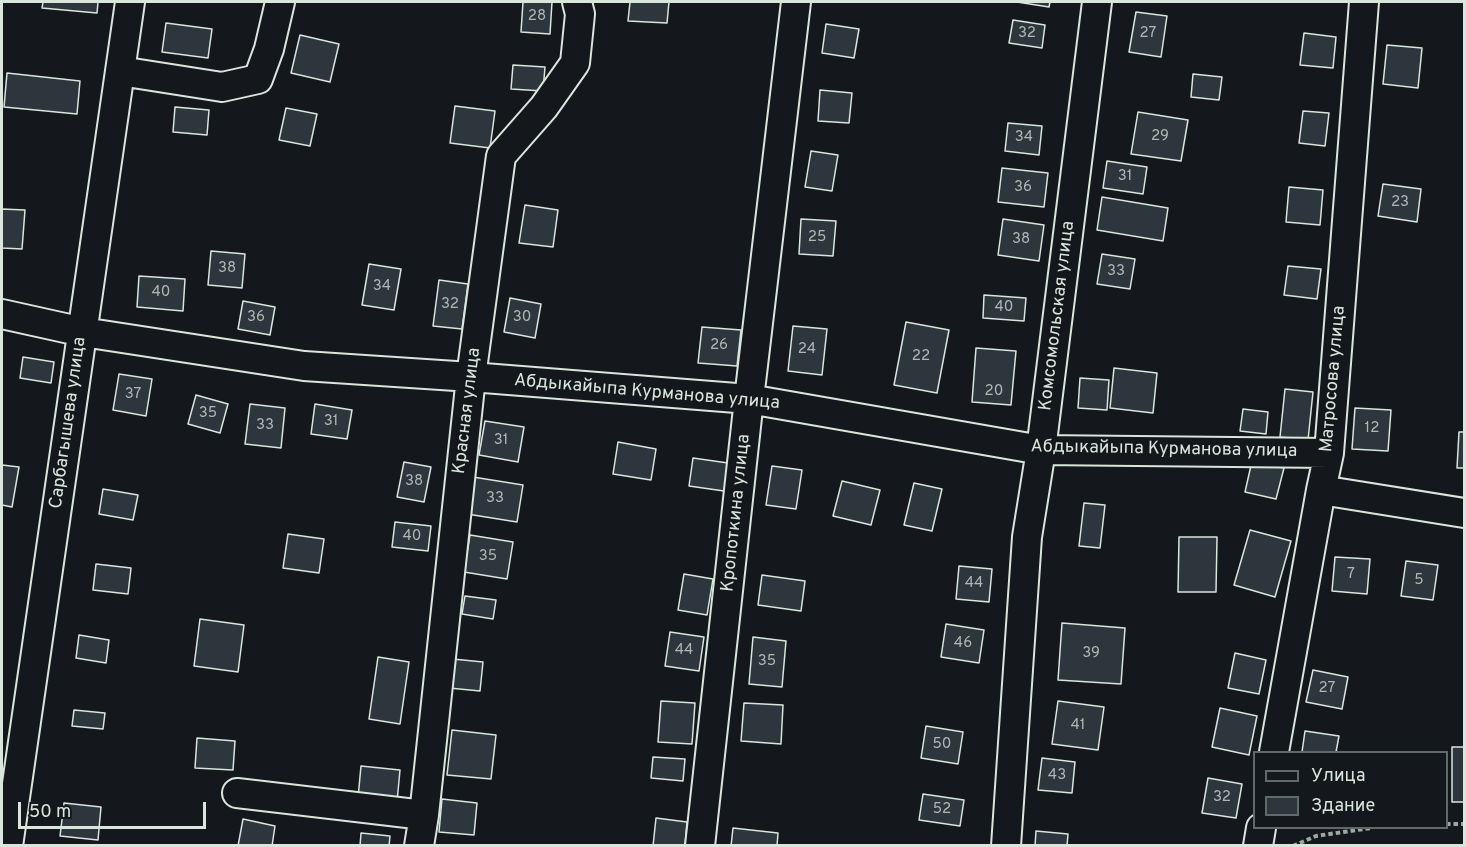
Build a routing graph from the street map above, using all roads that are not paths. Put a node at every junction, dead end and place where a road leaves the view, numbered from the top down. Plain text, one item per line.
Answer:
1 (130, 2) edge
2 (280, 2) edge
3 (577, 2) edge
4 (796, 2) edge
5 (1098, 2) edge
6 (1364, 2) edge
7 (120, 70) junction
8 (2, 314) edge
9 (82, 332) junction
10 (471, 377) junction
11 (749, 399) junction
12 (1041, 450) junction
13 (1329, 453) junction
14 (1321, 490) junction
15 (1464, 513) edge
16 (1274, 751) edge
17 (237, 793) dead end
18 (424, 815) junction
19 (1261, 829) edge
20 (8, 846) edge
21 (419, 846) edge
22 (700, 846) edge
23 (1006, 846) edge
24 (1258, 846) edge

1 - 7 street, Сарбагышева улица
2 - 7 street
3 - 10 street, Красная улица
4 - 11 street, Кропоткина улица
5 - 12 street, Комсомольская улица
6 - 13 street, Матросова улица
7 - 9 street, Сарбагышева улица
8 - 9 street, Абдыкайыпа Курманова улица
9 - 10 street, Абдыкайыпа Курманова улица
9 - 20 street, Сарбагышева улица
10 - 11 street, Абдыкайыпа Курманова улица
10 - 18 street, Красная улица
11 - 12 street, Абдыкайыпа Курманова улица
11 - 22 street, Кропоткина улица
12 - 13 street, Абдыкайыпа Курманова улица
12 - 23 street, Комсомольская улица
13 - 14 street, Матросова улица
14 - 15 street
14 - 16 street, Матросова улица
17 - 18 street
18 - 21 street, Красная улица
19 - 24 street

